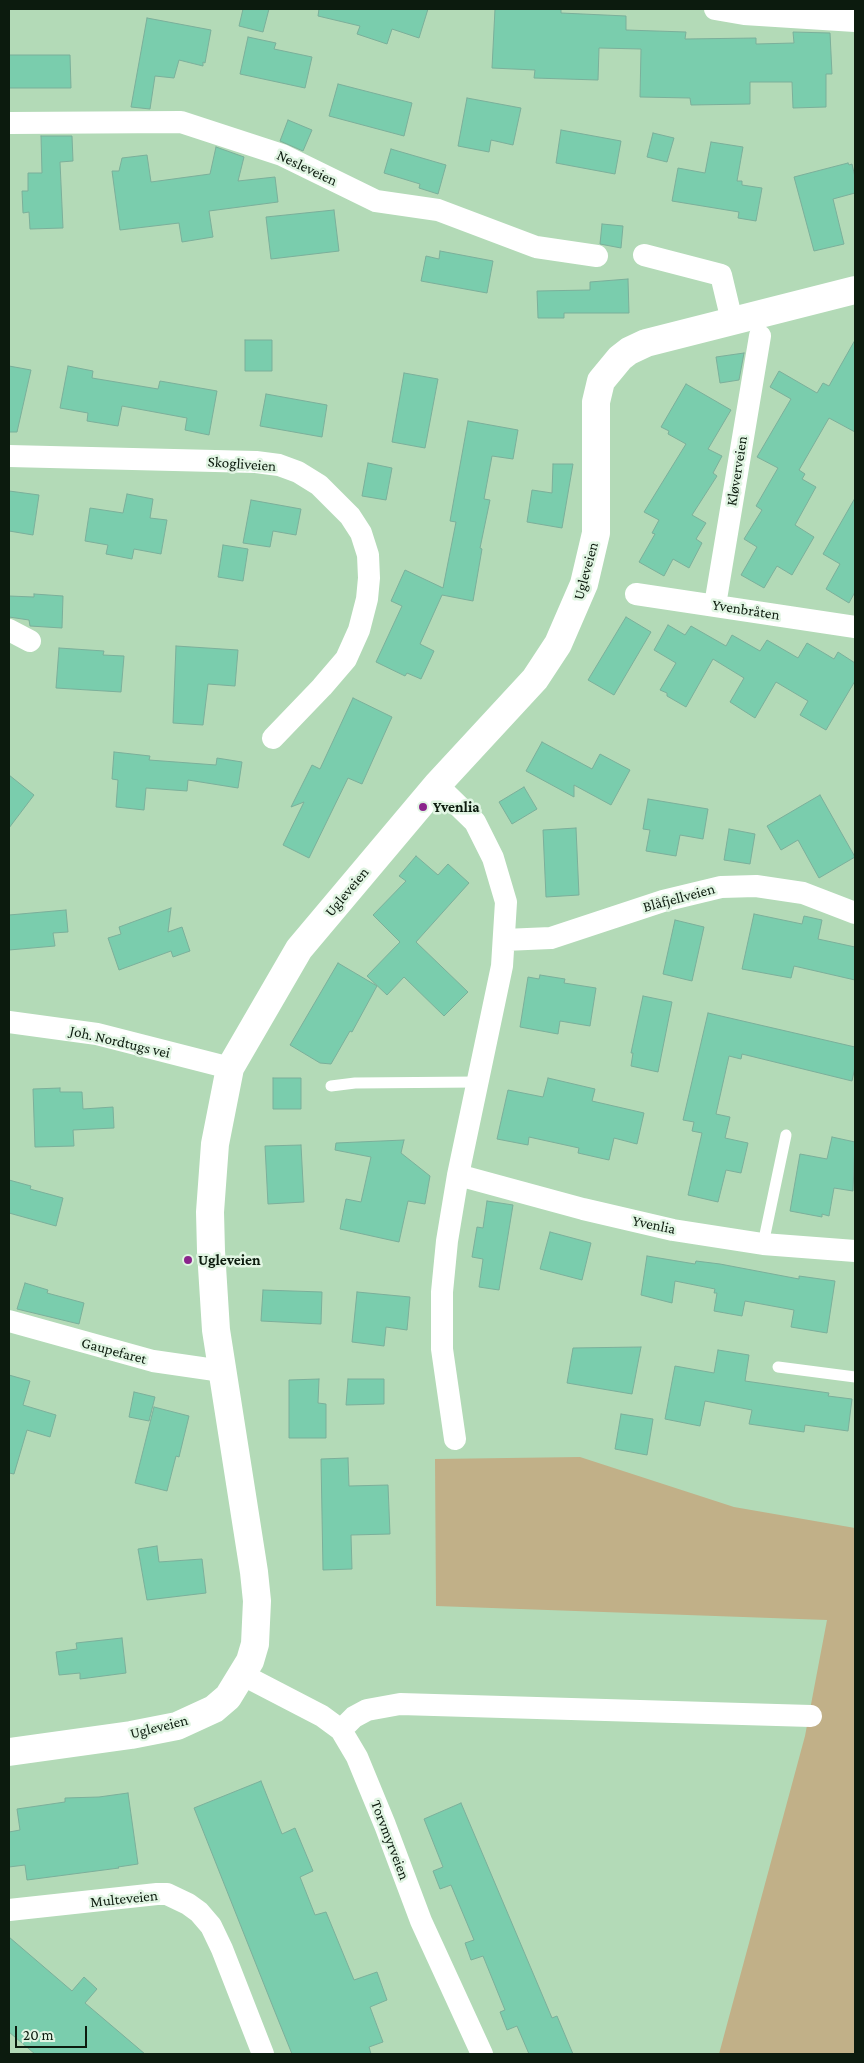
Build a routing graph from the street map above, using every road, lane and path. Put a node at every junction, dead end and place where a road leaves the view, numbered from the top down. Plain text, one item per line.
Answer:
1 (715, 9) edge
2 (855, 21) edge
3 (9, 123) edge
4 (644, 255) dead end
5 (597, 256) dead end
6 (855, 290) edge
7 (732, 321) junction
8 (760, 336) dead end
9 (9, 456) edge
10 (636, 594) dead end
11 (715, 605) junction
12 (855, 627) edge
13 (9, 630) edge
14 (30, 641) dead end
15 (273, 738) dead end
16 (437, 785) junction
17 (855, 913) edge
18 (504, 940) junction
19 (9, 1022) edge
20 (230, 1068) junction
21 (477, 1082) junction
22 (331, 1086) dead end
23 (786, 1135) dead end
24 (458, 1175) junction
25 (763, 1244) junction
26 (855, 1251) edge
27 (9, 1321) edge
28 (778, 1367) dead end
29 (222, 1371) junction
30 (855, 1377) edge
31 (455, 1439) dead end
32 (243, 1675) junction
33 (811, 1716) dead end
34 (341, 1730) junction
35 (9, 1752) edge
36 (9, 1910) edge
37 (263, 2054) edge
38 (482, 2054) edge

1 - 2 street
3 - 5 street, Nesleveien
4 - 7 street
6 - 7 street, Ugleveien
7 - 16 street, Ugleveien
8 - 11 street, Kløverveien
9 - 15 street, Skogliveien
10 - 11 street, Yvenbråten
11 - 12 street, Yvenbråten
13 - 14 street
16 - 18 street
16 - 20 street, Ugleveien
17 - 18 street, Blåfjellveien
18 - 21 street
19 - 20 street, Joh. Nordtugs vei
20 - 29 street, Ugleveien
21 - 22 lane
21 - 24 street
23 - 25 lane
24 - 25 street, Yvenlia
24 - 31 street
25 - 26 street, Yvenlia
27 - 29 street, Gaupefaret
28 - 30 lane
29 - 32 street, Ugleveien
32 - 34 street, Torvmyrveien
32 - 35 street, Ugleveien
33 - 34 street
34 - 38 street, Torvmyrveien
36 - 37 street, Multeveien

